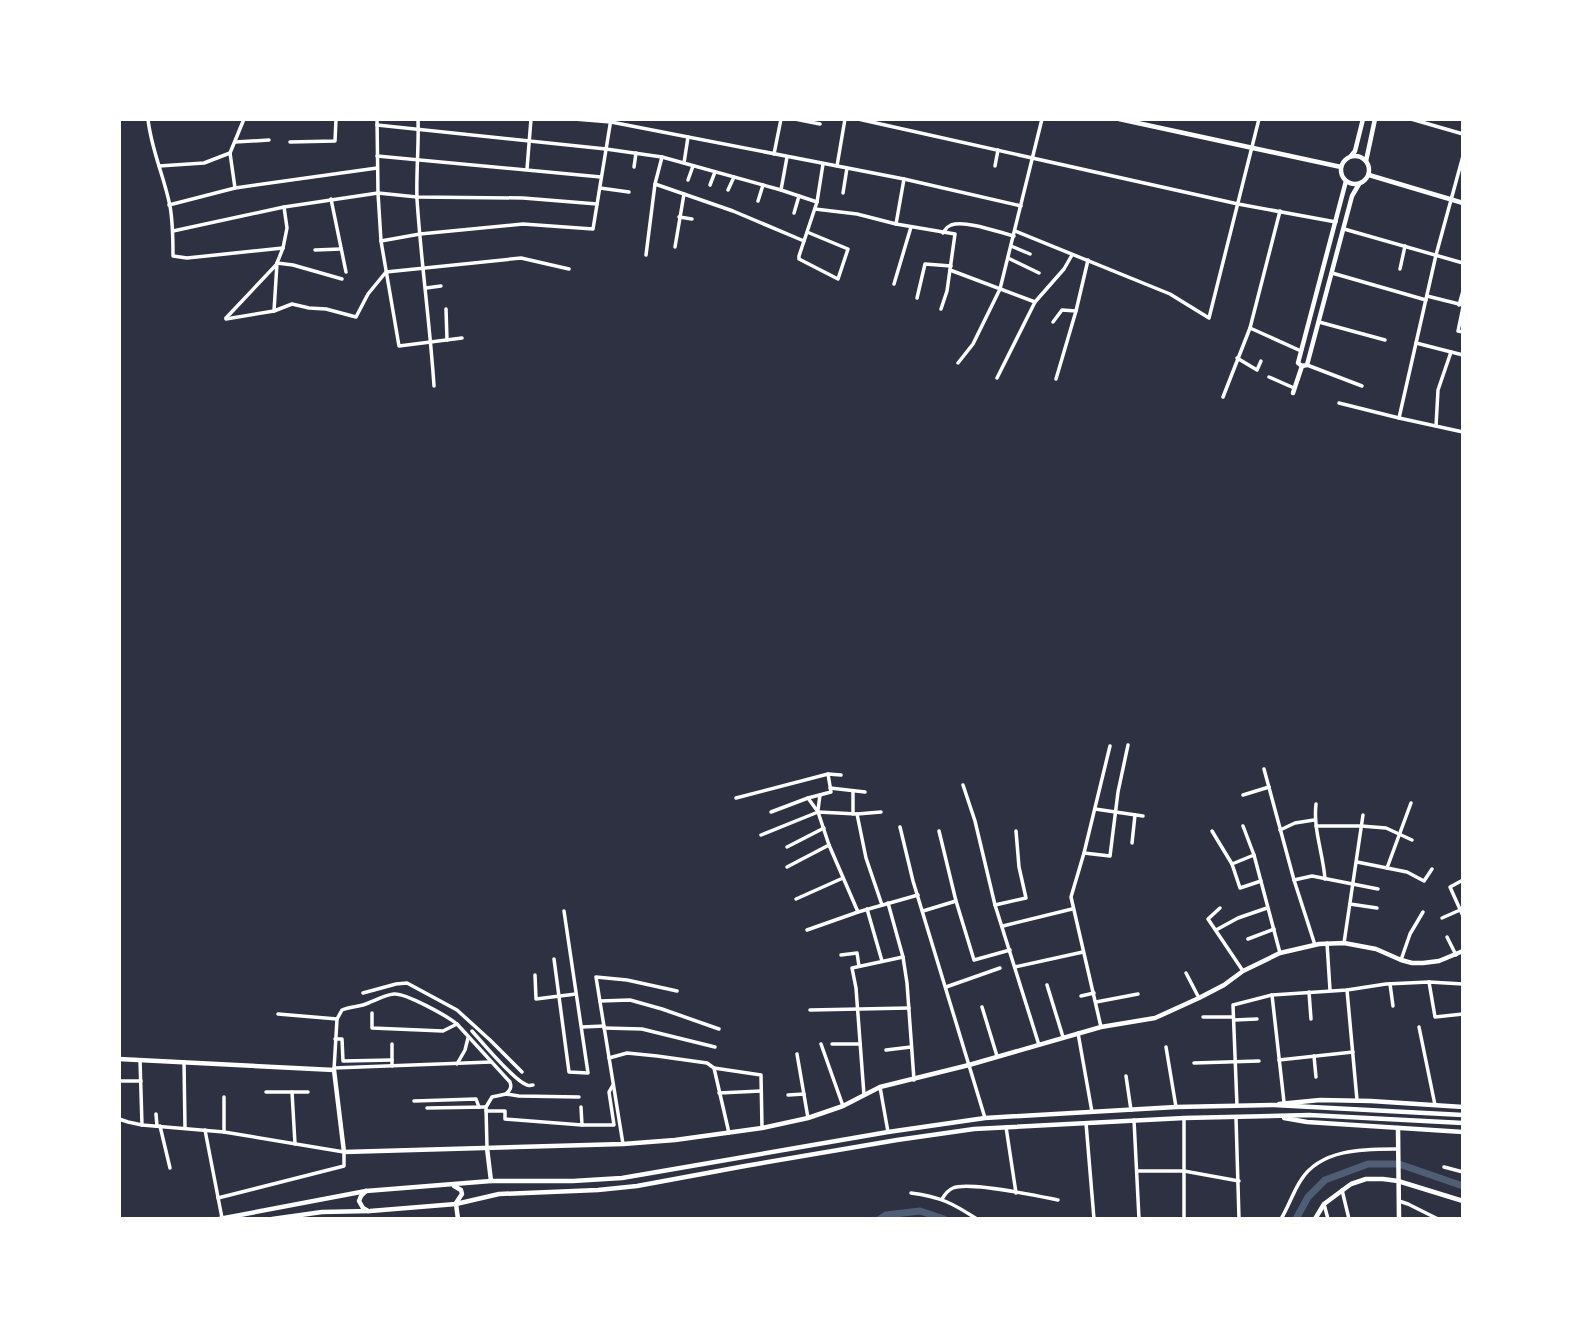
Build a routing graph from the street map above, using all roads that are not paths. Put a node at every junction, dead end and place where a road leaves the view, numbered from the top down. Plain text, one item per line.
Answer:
1 (148, 119) edge
2 (244, 119) edge
3 (336, 119) edge
4 (377, 119) edge
5 (418, 119) edge
6 (531, 119) edge
7 (574, 119) edge
8 (781, 119) edge
9 (795, 119) edge
10 (845, 119) edge
11 (858, 119) edge
12 (1042, 119) edge
13 (1119, 119) edge
14 (1259, 119) edge
15 (1363, 119) edge
16 (1375, 119) edge
17 (1411, 119) edge
18 (611, 121) edge
19 (820, 124) dead end
20 (377, 125) junction
21 (418, 130) junction
22 (1463, 134) edge
23 (688, 137) junction
24 (269, 140) dead end
25 (529, 140) junction
26 (235, 142) junction
27 (290, 142) dead end
28 (1252, 148) junction
29 (606, 149) junction
30 (998, 149) junction
31 (230, 153) junction
32 (636, 153) junction
33 (774, 154) junction
34 (377, 156) junction
35 (1351, 156) junction
36 (1463, 156) edge
37 (662, 157) junction
38 (787, 157) junction
39 (1033, 157) junction
40 (417, 160) junction
41 (1366, 161) junction
42 (684, 163) junction
43 (823, 164) junction
44 (159, 166) junction
45 (692, 166) junction
46 (837, 166) junction
47 (995, 166) dead end
48 (634, 167) dead end
49 (1341, 167) junction
50 (377, 168) junction
51 (847, 168) junction
52 (527, 169) junction
53 (715, 172) junction
54 (1369, 175) junction
55 (601, 177) junction
56 (734, 177) junction
57 (904, 179) junction
58 (688, 180) dead end
59 (1346, 181) junction
60 (655, 184) junction
61 (1359, 184) junction
62 (710, 185) dead end
63 (762, 185) junction
64 (234, 188) junction
65 (600, 188) junction
66 (728, 190) dead end
67 (781, 190) junction
68 (629, 192) dead end
69 (377, 193) junction
70 (684, 194) junction
71 (843, 194) dead end
72 (799, 196) junction
73 (417, 197) junction
74 (331, 199) junction
75 (1452, 200) junction
76 (758, 201) dead end
77 (817, 202) junction
78 (1463, 203) edge
79 (597, 204) junction
80 (1238, 204) junction
81 (169, 205) junction
82 (1021, 205) junction
83 (284, 207) junction
84 (815, 209) junction
85 (1280, 211) junction
86 (794, 213) dead end
87 (679, 216) junction
88 (692, 219) dead end
89 (1336, 222) junction
90 (896, 224) junction
91 (911, 227) junction
92 (1344, 229) junction
93 (173, 231) junction
94 (807, 232) junction
95 (943, 233) junction
96 (420, 234) junction
97 (1014, 234) junction
98 (381, 241) junction
99 (804, 241) junction
100 (1011, 246) junction
101 (1405, 246) junction
102 (675, 247) dead end
103 (283, 248) junction
104 (341, 249) junction
105 (315, 250) dead end
106 (1030, 254) dead end
107 (1073, 254) junction
108 (646, 255) dead end
109 (1437, 255) junction
110 (1008, 258) junction
111 (1087, 260) junction
112 (277, 263) junction
113 (1463, 264) edge
114 (423, 268) junction
115 (569, 268) dead end
116 (951, 268) junction
117 (1399, 269) dead end
118 (346, 272) dead end
119 (386, 272) junction
120 (1332, 273) junction
121 (1038, 274) dead end
122 (342, 279) dead end
123 (894, 284) dead end
124 (441, 286) dead end
125 (426, 288) junction
126 (1000, 289) junction
127 (1463, 291) edge
128 (917, 298) dead end
129 (1426, 298) junction
130 (1035, 302) junction
131 (1462, 306) edge
132 (446, 309) dead end
133 (941, 309) dead end
134 (274, 311) junction
135 (1076, 311) junction
136 (1053, 322) dead end
137 (1319, 322) junction
138 (1250, 328) junction
139 (1463, 332) edge
140 (462, 338) dead end
141 (447, 340) junction
142 (1385, 340) dead end
143 (432, 342) junction
144 (1416, 344) junction
145 (1301, 351) junction
146 (1451, 352) junction
147 (1463, 355) edge
148 (1237, 358) junction
149 (1261, 361) dead end
150 (958, 363) dead end
151 (1305, 366) junction
152 (1269, 377) dead end
153 (997, 378) dead end
154 (1056, 379) dead end
155 (434, 386) dead end
156 (1362, 386) dead end
157 (1294, 391) joint
158 (1223, 397) dead end
159 (1339, 403) dead end
160 (1399, 418) junction
161 (1436, 426) junction
162 (1463, 432) edge
163 (1128, 745) dead end
164 (1110, 746) dead end
165 (1264, 769) dead end
166 (828, 774) junction
167 (841, 775) dead end
168 (963, 785) dead end
169 (1269, 787) junction
170 (830, 788) junction
171 (853, 791) junction
172 (865, 792) dead end
173 (820, 795) junction
174 (1243, 795) dead end
175 (808, 798) junction
176 (736, 799) dead end
177 (1411, 803) dead end
178 (1316, 804) dead end
179 (1095, 809) junction
180 (771, 811) dead end
181 (818, 812) junction
182 (881, 812) dead end
183 (1116, 812) junction
184 (855, 814) junction
185 (1135, 815) junction
186 (1363, 815) dead end
187 (1143, 816) dead end
188 (1314, 820) junction
189 (1243, 826) dead end
190 (1361, 826) junction
191 (900, 827) dead end
192 (1316, 827) junction
193 (824, 828) junction
194 (1280, 830) junction
195 (939, 831) dead end
196 (1016, 831) dead end
197 (1212, 831) dead end
198 (1398, 834) junction
199 (761, 835) dead end
200 (1412, 840) dead end
201 (1132, 843) dead end
202 (828, 845) junction
203 (787, 847) dead end
204 (1084, 853) junction
205 (1254, 855) junction
206 (1357, 862) junction
207 (1232, 864) junction
208 (787, 867) dead end
209 (1387, 868) junction
210 (1432, 869) dead end
211 (843, 878) junction
212 (1325, 878) junction
213 (1294, 880) junction
214 (1463, 880) edge
215 (1261, 881) junction
216 (1354, 884) junction
217 (1378, 889) dead end
218 (918, 895) junction
219 (796, 899) dead end
220 (956, 901) junction
221 (887, 903) junction
222 (1350, 904) junction
223 (882, 905) junction
224 (995, 905) junction
225 (1220, 908) dead end
226 (1267, 908) junction
227 (1377, 908) dead end
228 (867, 909) junction
229 (1072, 909) junction
230 (1460, 910) junction
231 (564, 911) dead end
232 (923, 911) junction
233 (858, 912) junction
234 (1423, 912) dead end
235 (1463, 916) edge
236 (1442, 918) dead end
237 (1003, 926) junction
238 (1274, 929) junction
239 (807, 930) dead end
240 (1216, 930) junction
241 (1447, 937) dead end
242 (1248, 939) dead end
243 (1327, 943) junction
244 (1344, 943) junction
245 (1315, 945) junction
246 (1010, 950) junction
247 (1463, 951) edge
248 (1083, 953) junction
249 (1280, 953) junction
250 (841, 955) dead end
251 (1456, 955) junction
252 (903, 957) junction
253 (554, 959) dead end
254 (1401, 960) junction
255 (882, 961) junction
256 (859, 966) junction
257 (1015, 967) junction
258 (1000, 968) dead end
259 (1243, 971) junction
260 (1186, 972) dead end
261 (535, 975) dead end
262 (1429, 982) junction
263 (396, 984) junction
264 (1390, 984) junction
265 (1463, 984) edge
266 (1047, 985) dead end
267 (946, 987) junction
268 (1330, 990) junction
269 (1347, 990) junction
270 (677, 991) dead end
271 (1310, 992) junction
272 (363, 993) dead end
273 (1094, 993) junction
274 (1138, 993) dead end
275 (398, 994) junction
276 (576, 995) junction
277 (1272, 995) junction
278 (1081, 996) dead end
279 (558, 997) junction
280 (1199, 998) junction
281 (600, 1001) junction
282 (1096, 1002) junction
283 (1392, 1006) dead end
284 (982, 1007) dead end
285 (857, 1008) junction
286 (909, 1008) junction
287 (810, 1010) dead end
288 (372, 1013) dead end
289 (278, 1014) dead end
290 (1463, 1014) edge
291 (1203, 1017) dead end
292 (1233, 1018) junction
293 (1311, 1018) dead end
294 (337, 1019) junction
295 (1257, 1019) dead end
296 (457, 1024) junction
297 (582, 1027) junction
298 (604, 1027) junction
299 (1101, 1027) junction
300 (1419, 1027) dead end
301 (473, 1028) junction
302 (719, 1029) dead end
303 (1078, 1033) junction
304 (468, 1037) junction
305 (1063, 1037) junction
306 (335, 1039) junction
307 (392, 1044) dead end
308 (821, 1044) dead end
309 (832, 1044) dead end
310 (860, 1044) junction
311 (1039, 1045) junction
312 (715, 1047) dead end
313 (911, 1047) junction
314 (1166, 1047) dead end
315 (886, 1050) dead end
316 (1353, 1052) junction
317 (797, 1054) dead end
318 (997, 1056) junction
319 (1314, 1056) junction
320 (609, 1058) junction
321 (119, 1059) edge
322 (1279, 1059) junction
323 (140, 1060) junction
324 (392, 1060) junction
325 (1259, 1061) dead end
326 (184, 1062) junction
327 (491, 1062) junction
328 (1235, 1062) junction
329 (1194, 1063) dead end
330 (457, 1064) junction
331 (969, 1065) junction
332 (392, 1066) junction
333 (714, 1068) junction
334 (334, 1069) junction
335 (522, 1073) dead end
336 (1126, 1076) dead end
337 (1316, 1077) dead end
338 (914, 1080) junction
339 (119, 1081) edge
340 (141, 1081) junction
341 (533, 1085) dead end
342 (613, 1085) junction
343 (880, 1087) junction
344 (761, 1091) junction
345 (265, 1092) dead end
346 (292, 1092) junction
347 (309, 1093) dead end
348 (719, 1093) junction
349 (506, 1094) junction
350 (804, 1094) junction
351 (788, 1095) dead end
352 (864, 1095) junction
353 (224, 1097) dead end
354 (579, 1097) dead end
355 (1357, 1100) junction
356 (414, 1101) dead end
357 (1284, 1102) junction
358 (1274, 1105) junction
359 (1435, 1105) junction
360 (843, 1106) junction
361 (1237, 1106) junction
362 (479, 1107) junction
363 (581, 1107) dead end
364 (1463, 1107) edge
365 (427, 1108) dead end
366 (1176, 1108) junction
367 (486, 1109) junction
368 (1131, 1110) junction
369 (1092, 1112) junction
370 (156, 1114) dead end
371 (1463, 1115) edge
372 (1276, 1116) junction
373 (808, 1118) junction
374 (985, 1118) junction
375 (1184, 1118) junction
376 (1236, 1118) junction
377 (119, 1119) edge
378 (1134, 1120) junction
379 (1086, 1123) junction
380 (1463, 1123) edge
381 (142, 1125) junction
382 (582, 1125) junction
383 (158, 1126) junction
384 (1006, 1127) junction
385 (185, 1128) junction
386 (762, 1128) junction
387 (1398, 1128) junction
388 (205, 1130) junction
389 (224, 1132) junction
390 (888, 1132) junction
391 (1463, 1132) edge
392 (729, 1133) junction
393 (295, 1144) junction
394 (623, 1144) junction
395 (487, 1148) junction
396 (344, 1152) junction
397 (1398, 1152) junction
398 (1444, 1167) dead end
399 (170, 1168) dead end
400 (1136, 1171) junction
401 (1184, 1171) junction
402 (1463, 1171) edge
403 (491, 1181) junction
404 (1239, 1181) junction
405 (1398, 1181) junction
406 (452, 1184) junction
407 (1342, 1190) junction
408 (366, 1191) junction
409 (911, 1193) dead end
410 (1016, 1193) junction
411 (218, 1198) junction
412 (942, 1199) junction
413 (1058, 1200) dead end
414 (1399, 1201) junction
415 (1463, 1201) edge
416 (456, 1203) junction
417 (1324, 1204) junction
418 (370, 1211) junction
419 (458, 1217) edge
420 (221, 1219) edge
421 (272, 1219) edge
422 (977, 1219) edge
423 (1094, 1219) edge
424 (1139, 1219) edge
425 (1184, 1219) edge
426 (1240, 1219) edge
427 (1281, 1219) edge
428 (1315, 1219) edge
429 (1328, 1219) edge
430 (1349, 1219) edge
431 (1399, 1219) edge
432 (1438, 1219) edge

1 - 44 street
2 - 26 street
3 - 27 street
4 - 20 street
5 - 21 street
6 - 25 street
7 - 18 street
8 - 33 street
9 - 19 street
10 - 46 street
11 - 30 street
12 - 39 street
13 - 28 main road
14 - 28 street
15 - 35 main road
16 - 41 main road
17 - 22 street
18 - 23 street
18 - 29 street
20 - 21 street
20 - 34 street
21 - 25 street
21 - 40 street
23 - 33 street
23 - 42 street
24 - 26 street
25 - 29 street
25 - 52 street
26 - 31 street
28 - 49 main road
28 - 80 street
29 - 32 street
29 - 55 street
30 - 39 street
30 - 47 street
31 - 44 street
31 - 64 street
32 - 37 street
32 - 48 street
33 - 38 street
34 - 40 street
34 - 50 street
35 - 41 main road
35 - 49 main road
36 - 75 street
37 - 42 street
37 - 60 street
38 - 43 street
38 - 67 street
39 - 80 street
39 - 82 street
40 - 52 street
40 - 73 street
41 - 54 main road
42 - 45 street
43 - 46 street
43 - 77 street
44 - 81 street
45 - 53 street
45 - 58 street
46 - 51 street
49 - 59 main road
50 - 64 street
50 - 69 street
51 - 57 street
51 - 71 street
52 - 55 street
53 - 56 street
53 - 62 street
54 - 61 main road
54 - 75 main road
55 - 65 street
56 - 63 street
56 - 66 street
57 - 82 street
57 - 90 street
59 - 61 main road
59 - 89 main road
60 - 70 street
60 - 108 street
61 - 92 main road
63 - 67 street
63 - 76 street
64 - 81 street
65 - 68 street
65 - 79 street
67 - 72 street
69 - 73 street
69 - 74 street
69 - 98 street
70 - 87 street
70 - 99 street
72 - 77 street
72 - 86 street
73 - 79 street
73 - 96 street
74 - 83 street
74 - 104 street
75 - 78 main road
75 - 109 street
77 - 84 street
79 - 96 street
80 - 85 street
80 - 111 street
81 - 93 street
82 - 97 street
83 - 93 street
83 - 103 street
84 - 90 street
84 - 94 street
85 - 89 street
85 - 138 street
87 - 88 street
87 - 102 street
89 - 145 main road
90 - 91 street
91 - 95 street
91 - 123 street
92 - 101 street
92 - 120 main road
93 - 103 street
94 - 99 street
94 - 99 street
95 - 97 street
95 - 116 street
96 - 98 street
96 - 114 street
97 - 100 street
97 - 107 street
98 - 119 street
100 - 106 street
100 - 110 street
101 - 109 street
101 - 117 street
103 - 112 street
104 - 105 street
104 - 118 street
107 - 111 street
107 - 130 street
109 - 113 street
109 - 129 street
110 - 121 street
110 - 126 street
111 - 135 street
112 - 122 street
112 - 134 street
112 - 134 street
114 - 115 street
114 - 119 street
114 - 125 street
116 - 126 street
116 - 128 street
116 - 133 street
119 - 134 street
119 - 143 street
120 - 129 street
120 - 137 main road
124 - 125 street
125 - 143 street
126 - 130 street
126 - 150 street
127 - 131 street
129 - 131 street
129 - 144 street
130 - 153 street
131 - 139 street
132 - 141 street
135 - 136 street
135 - 154 street
137 - 142 street
137 - 151 main road
138 - 145 street
138 - 148 street
140 - 141 street
141 - 143 street
143 - 155 street
144 - 146 street
144 - 160 street
145 - 151 main road
146 - 147 street
146 - 161 street
148 - 149 street
148 - 158 street
151 - 156 street
151 - 157 main road
152 - 157 street
159 - 160 street
160 - 161 street
161 - 162 street
163 - 183 street
164 - 179 street
165 - 169 street
166 - 167 street
166 - 170 street
166 - 176 street
168 - 224 street
169 - 174 street
169 - 194 street
170 - 171 street
170 - 173 street
171 - 172 street
171 - 184 street
173 - 175 street
173 - 181 street
175 - 180 street
175 - 181 street
177 - 198 street
178 - 188 street
179 - 183 street
179 - 204 street
181 - 184 street
181 - 193 street
181 - 199 street
182 - 184 street
183 - 185 street
183 - 204 street
184 - 223 street
185 - 187 street
185 - 201 street
186 - 190 street
188 - 192 street
188 - 194 street
189 - 205 street
190 - 192 street
190 - 198 street
190 - 206 street
191 - 218 street
192 - 212 street
193 - 202 street
193 - 203 street
194 - 213 street
195 - 220 street
196 - 224 street
197 - 207 street
198 - 200 street
198 - 209 street
202 - 208 street
202 - 211 street
204 - 229 street
205 - 207 street
205 - 215 street
206 - 209 street
206 - 216 street
207 - 215 street
209 - 210 street
211 - 219 street
211 - 233 street
212 - 213 street
212 - 216 street
213 - 245 street
214 - 230 street
215 - 226 street
216 - 217 street
216 - 222 street
218 - 221 street
218 - 232 street
220 - 232 street
220 - 246 street
221 - 223 street
221 - 252 street
222 - 227 street
222 - 244 street
223 - 228 street
224 - 237 street
225 - 240 street
226 - 238 street
226 - 240 street
228 - 233 street
228 - 255 street
229 - 237 street
229 - 248 street
230 - 235 street
230 - 236 street
231 - 276 street
232 - 267 street
233 - 239 street
234 - 254 street
237 - 246 street
238 - 242 street
238 - 249 street
240 - 259 street
241 - 251 street
243 - 244 main road
243 - 245 main road
243 - 268 street
244 - 254 main road
245 - 249 main road
246 - 257 street
247 - 251 main road
248 - 257 street
248 - 273 street
249 - 259 main road
250 - 256 street
251 - 254 main road
252 - 255 street
252 - 286 street
253 - 279 street
255 - 256 street
256 - 285 street
257 - 311 street
258 - 267 street
259 - 280 main road
260 - 280 street
261 - 279 street
262 - 264 street
262 - 265 street
262 - 290 street
263 - 272 street
263 - 275 street
263 - 301 street
264 - 269 street
264 - 283 street
266 - 305 street
267 - 331 street
268 - 269 street
268 - 271 street
269 - 316 street
270 - 281 street
271 - 277 street
271 - 293 street
273 - 278 street
273 - 282 street
274 - 282 street
275 - 294 street
275 - 296 street
276 - 279 street
276 - 297 street
277 - 292 street
277 - 322 street
279 - 297 street
280 - 299 main road
281 - 298 street
281 - 302 street
282 - 299 street
284 - 318 street
285 - 286 street
285 - 287 street
285 - 310 street
286 - 313 street
288 - 296 street
289 - 294 street
291 - 292 street
292 - 295 street
292 - 328 street
294 - 306 street
296 - 304 street
297 - 298 street
298 - 312 street
298 - 320 street
299 - 303 main road
300 - 359 street
301 - 304 street
301 - 335 street
301 - 341 street
303 - 305 main road
303 - 369 street
304 - 327 street
304 - 330 street
305 - 311 main road
306 - 324 street
306 - 334 street
307 - 324 street
308 - 360 street
309 - 310 street
310 - 352 street
311 - 318 main road
313 - 315 street
313 - 338 street
314 - 366 street
316 - 319 street
316 - 355 street
317 - 350 street
318 - 331 main road
319 - 322 street
319 - 337 street
320 - 333 street
320 - 342 street
321 - 323 main road
322 - 357 street
323 - 326 main road
323 - 340 street
324 - 332 street
325 - 328 street
326 - 334 main road
326 - 385 street
327 - 330 street
327 - 349 street
328 - 329 street
328 - 361 street
330 - 332 street
331 - 338 main road
331 - 374 street
332 - 334 street
333 - 344 street
333 - 348 street
334 - 396 main road
336 - 368 street
338 - 343 main road
339 - 340 street
340 - 381 street
342 - 382 street
342 - 394 street
343 - 352 main road
343 - 390 street
344 - 348 street
344 - 386 street
345 - 346 street
346 - 347 street
346 - 393 street
348 - 392 street
349 - 354 street
349 - 367 street
350 - 351 street
350 - 373 street
352 - 360 main road
353 - 389 street
355 - 357 main road
355 - 359 main road
356 - 362 street
357 - 358 main road
358 - 361 main road
358 - 371 main road
359 - 364 main road
360 - 373 main road
361 - 366 main road
362 - 365 street
362 - 367 street
363 - 382 street
366 - 368 main road
367 - 382 street
367 - 395 street
368 - 369 main road
369 - 374 main road
370 - 383 street
372 - 376 main road
372 - 380 main road
372 - 387 main road
373 - 386 main road
374 - 390 main road
375 - 376 main road
375 - 378 main road
375 - 401 street
376 - 404 street
377 - 381 street
378 - 379 main road
378 - 400 street
379 - 384 main road
379 - 423 street
381 - 383 street
383 - 385 street
383 - 399 street
384 - 410 street
384 - 416 main road
385 - 388 street
386 - 392 main road
387 - 391 main road
387 - 397 main road
388 - 389 street
388 - 411 street
389 - 393 street
390 - 403 main road
392 - 394 main road
393 - 396 street
394 - 395 main road
395 - 396 main road
395 - 403 main road
396 - 411 street
397 - 405 main road
397 - 427 street
398 - 402 street
400 - 401 street
400 - 424 street
401 - 404 street
401 - 425 street
403 - 406 main road
404 - 426 street
405 - 407 main road
405 - 414 main road
405 - 415 main road
406 - 408 main road
406 - 416 main road
407 - 417 main road
407 - 430 street
408 - 418 main road
408 - 420 main road
409 - 412 street
410 - 412 street
410 - 413 street
411 - 420 street
412 - 422 street
414 - 431 main road
414 - 432 street
416 - 418 main road
416 - 419 main road
417 - 428 main road
417 - 429 street
418 - 421 main road

